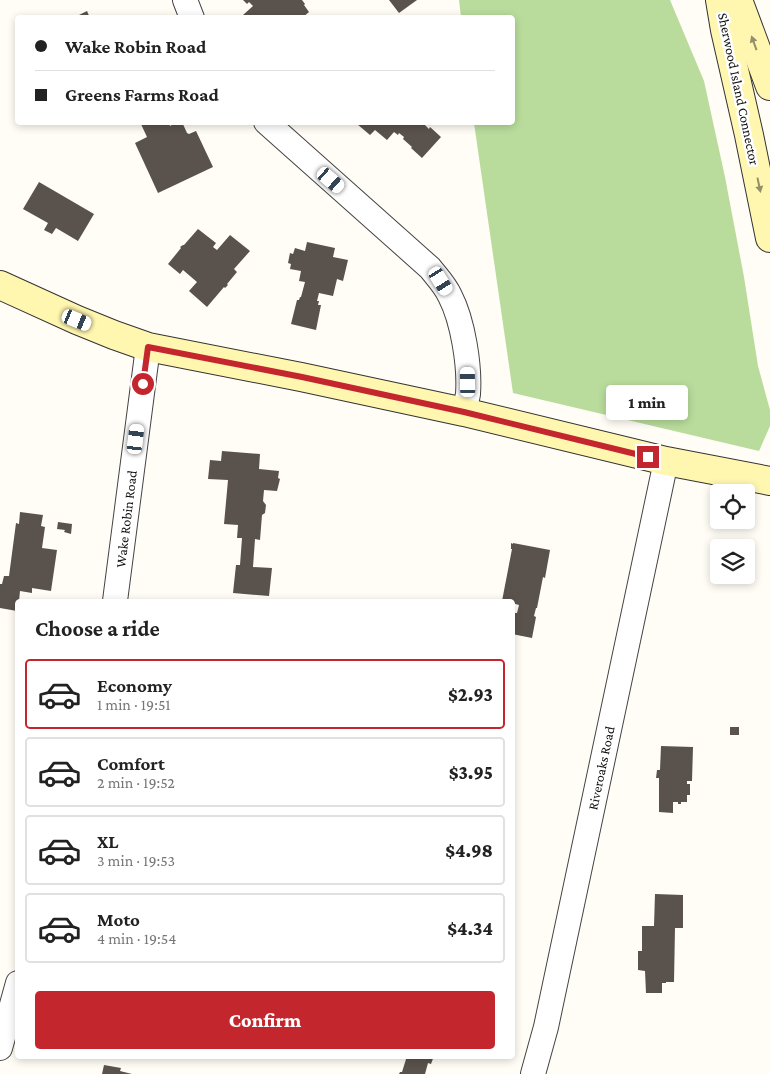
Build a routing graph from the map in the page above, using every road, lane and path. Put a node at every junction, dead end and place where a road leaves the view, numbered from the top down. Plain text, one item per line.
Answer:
1 (184, 0) edge
2 (720, 0) edge
3 (738, 0) edge
4 (191, 15) edge
5 (770, 86) edge
6 (269, 125) edge
7 (770, 238) edge
8 (0, 285) edge
9 (148, 347) junction
10 (464, 412) junction
11 (666, 461) junction
12 (770, 481) edge
13 (115, 599) edge
14 (15, 994) edge
15 (0, 1048) edge
16 (532, 1074) edge

1 - 4 street
2 -> 7 main road, Sherwood Island Connector
5 -> 3 main road, Sherwood Island Connector
6 - 10 street
8 - 9 main road
9 - 10 main road
9 - 13 street, Wake Robin Road
10 - 11 main road
11 - 12 main road
11 - 16 street, Riveroaks Road
14 - 15 street

